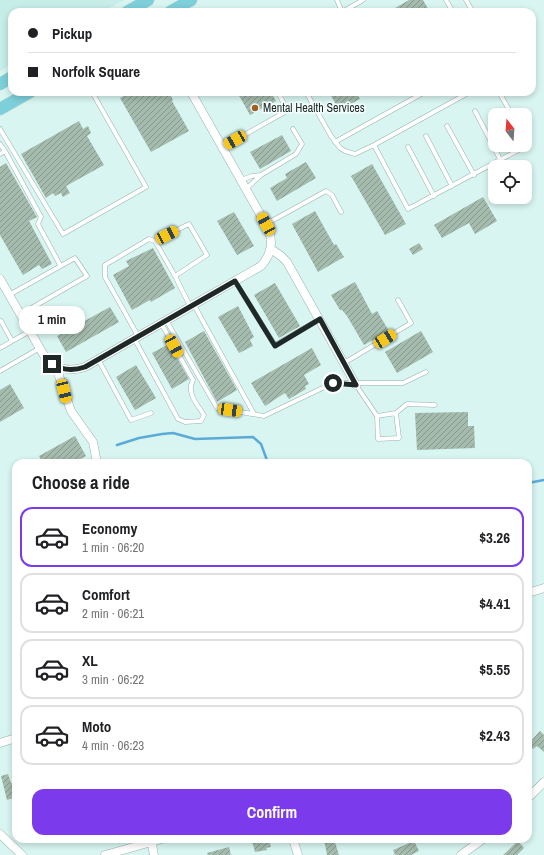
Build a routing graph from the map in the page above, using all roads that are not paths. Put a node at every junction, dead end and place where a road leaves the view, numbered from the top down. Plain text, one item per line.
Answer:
1 (148, 0) edge
2 (191, 0) edge
3 (362, 0) edge
4 (134, 8) edge
5 (177, 8) edge
6 (349, 8) edge
7 (23, 96) edge
8 (94, 96) edge
9 (193, 96) edge
10 (280, 96) edge
11 (308, 96) edge
12 (418, 96) edge
13 (463, 96) edge
14 (502, 96) edge
15 (508, 108) edge
16 (0, 109) edge
17 (475, 111) dead end
18 (447, 126) dead end
19 (293, 129) dead end
20 (0, 130) edge
21 (426, 136) dead end
22 (335, 142) junction
23 (0, 144) edge
24 (374, 145) junction
25 (408, 147) dead end
26 (223, 148) junction
27 (5, 151) junction
28 (516, 152) edge
29 (0, 154) edge
30 (500, 160) edge
31 (503, 160) edge
32 (488, 168) edge
33 (261, 175) junction
34 (474, 175) junction
35 (241, 180) junction
36 (452, 186) junction
37 (246, 189) junction
38 (434, 196) junction
39 (341, 212) dead end
40 (266, 224) junction
41 (155, 241) junction
42 (271, 249) junction
43 (60, 265) junction
44 (175, 276) junction
45 (0, 279) edge
46 (235, 281) junction
47 (9, 295) junction
48 (398, 300) dead end
49 (192, 305) junction
50 (20, 314) junction
51 (320, 319) junction
52 (0, 320) edge
53 (164, 321) junction
54 (30, 331) junction
55 (136, 337) junction
56 (12, 341) junction
57 (0, 348) edge
58 (40, 348) junction
59 (98, 359) junction
60 (344, 363) junction
61 (56, 367) junction
62 (0, 371) edge
63 (426, 372) dead end
64 (356, 385) junction
65 (435, 405) dead end
66 (151, 413) dead end
67 (396, 413) junction
68 (254, 414) junction
69 (377, 416) junction
70 (96, 459) edge
71 (544, 588) edge
72 (532, 591) edge
73 (12, 739) edge
74 (0, 743) edge
75 (544, 782) edge
76 (532, 794) edge
77 (0, 834) edge
78 (142, 843) edge
79 (152, 843) edge
80 (294, 843) edge
81 (477, 843) edge
82 (22, 855) edge
83 (105, 855) edge
84 (154, 855) edge
85 (298, 855) edge
86 (460, 855) edge

1 - 4 main road
2 - 5 main road
3 - 6 lane
7 - 16 main road
8 - 20 lane
9 - 26 street
10 - 26 lane
11 - 22 lane
12 - 22 lane
13 - 24 lane
14 - 15 lane
17 - 30 lane
18 - 34 lane
19 - 33 lane
21 - 36 lane
22 - 24 lane
23 - 27 lane
24 - 38 lane
25 - 38 lane
26 - 35 street
27 - 29 lane
27 - 43 lane
28 - 31 lane
32 - 34 lane
33 - 35 lane
33 - 37 lane
34 - 36 lane
35 - 37 street
36 - 38 lane
37 - 40 street
39 - 40 lane
40 - 42 street
41 - 44 lane
41 - 44 lane
41 - 55 lane
42 - 46 street
42 - 51 street
43 - 47 lane
43 - 50 lane
44 - 49 lane
45 - 47 street
46 - 49 street
46 - 51 lane
47 - 50 street
48 - 60 lane
49 - 53 street
49 - 68 lane
50 - 54 street
51 - 60 street
52 - 56 lane
53 - 55 street
53 - 55 lane
53 - 68 lane
54 - 56 lane
54 - 58 street
55 - 59 street
56 - 57 lane
58 - 61 street
58 - 62 lane
59 - 61 street
59 - 66 lane
60 - 64 street
61 - 70 street
63 - 64 lane
64 - 68 lane
64 - 69 lane
65 - 67 lane
67 - 69 lane
67 - 69 lane
71 - 72 street
73 - 74 street
75 - 76 street
77 - 82 street
78 - 83 street
79 - 84 street
80 - 85 street
81 - 86 street

